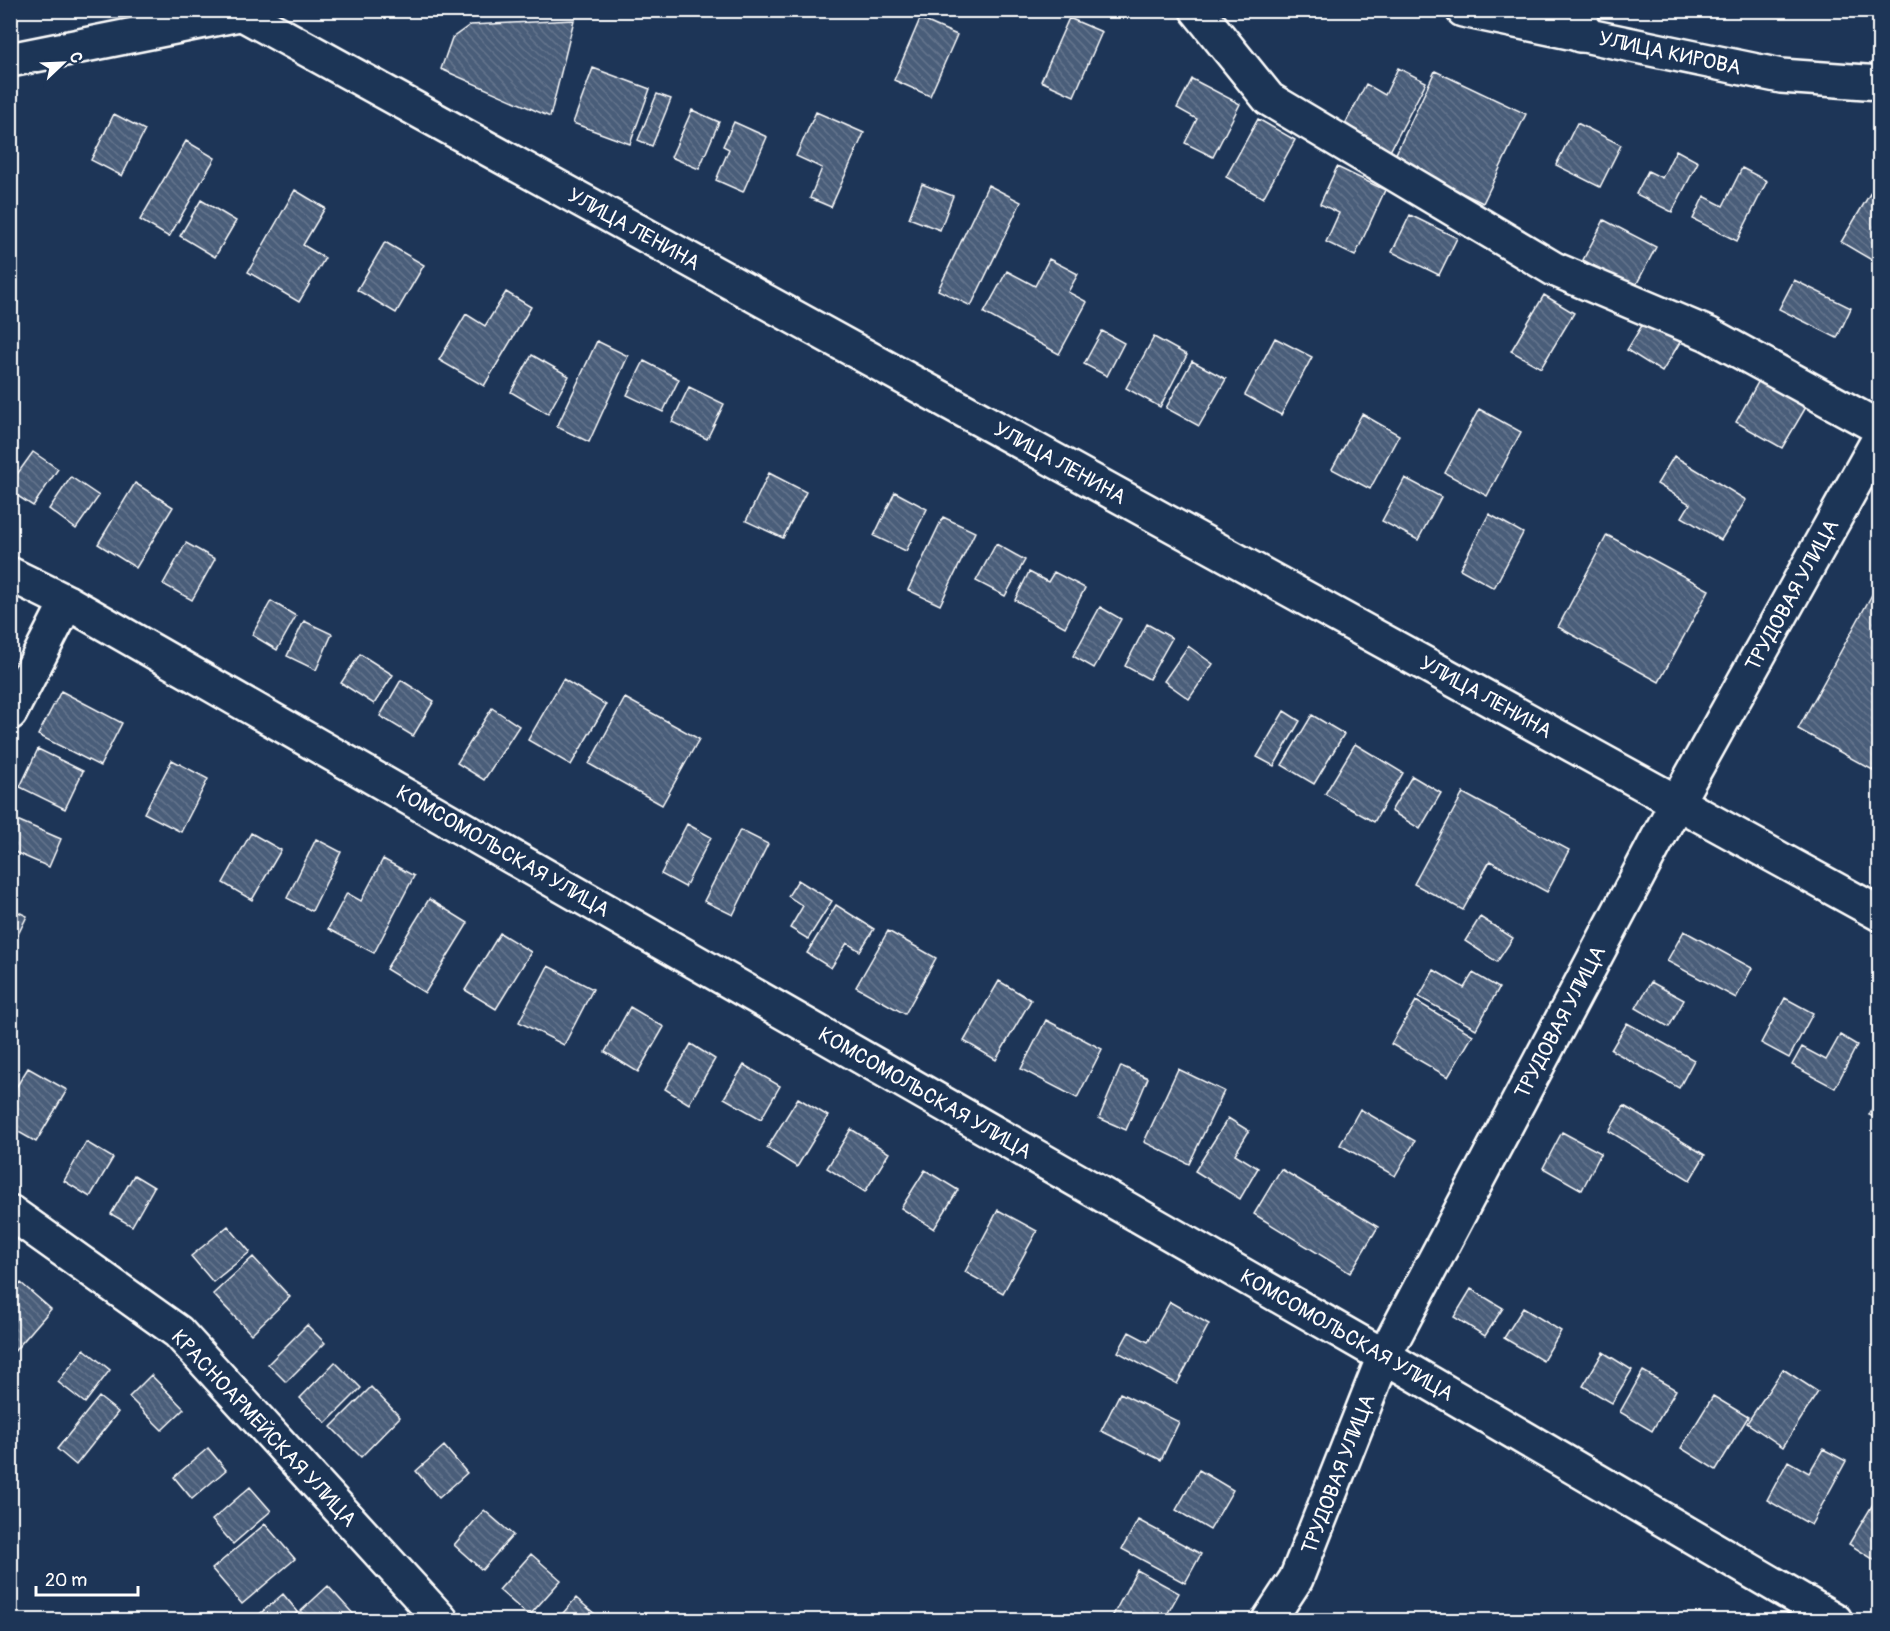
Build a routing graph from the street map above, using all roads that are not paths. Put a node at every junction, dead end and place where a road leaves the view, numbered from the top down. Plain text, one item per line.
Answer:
1 (1197, 10) edge
2 (1463, 10) edge
3 (247, 11) edge
4 (1581, 22) edge
5 (10, 60) edge
6 (1880, 83) edge
7 (1880, 428) edge
8 (1880, 437) edge
9 (10, 574) edge
10 (67, 602) junction
11 (10, 713) edge
12 (1677, 802) junction
13 (1880, 914) edge
14 (10, 1212) edge
15 (1384, 1356) junction
16 (441, 1620) edge
17 (1269, 1620) edge
18 (1835, 1620) edge

1 - 7 street
2 - 4 street, УЛИЦА КИРОВА
3 - 5 street
3 - 12 street, УЛИЦА ЛЕНИНА
4 - 6 street, УЛИЦА КИРОВА
8 - 12 street, ТРУДОВАЯ УЛИЦА
9 - 10 street, КОМСОМОЛЬСКАЯ УЛИЦА
10 - 11 street
10 - 15 street, КОМСОМОЛЬСКАЯ УЛИЦА
12 - 13 street, УЛИЦА ЛЕНИНА
12 - 15 street, ТРУДОВАЯ УЛИЦА
14 - 16 street, КРАСНОАРМЕЙСКАЯ УЛИЦА
15 - 17 street, ТРУДОВАЯ УЛИЦА
15 - 18 street, КОМСОМОЛЬСКАЯ УЛИЦА

